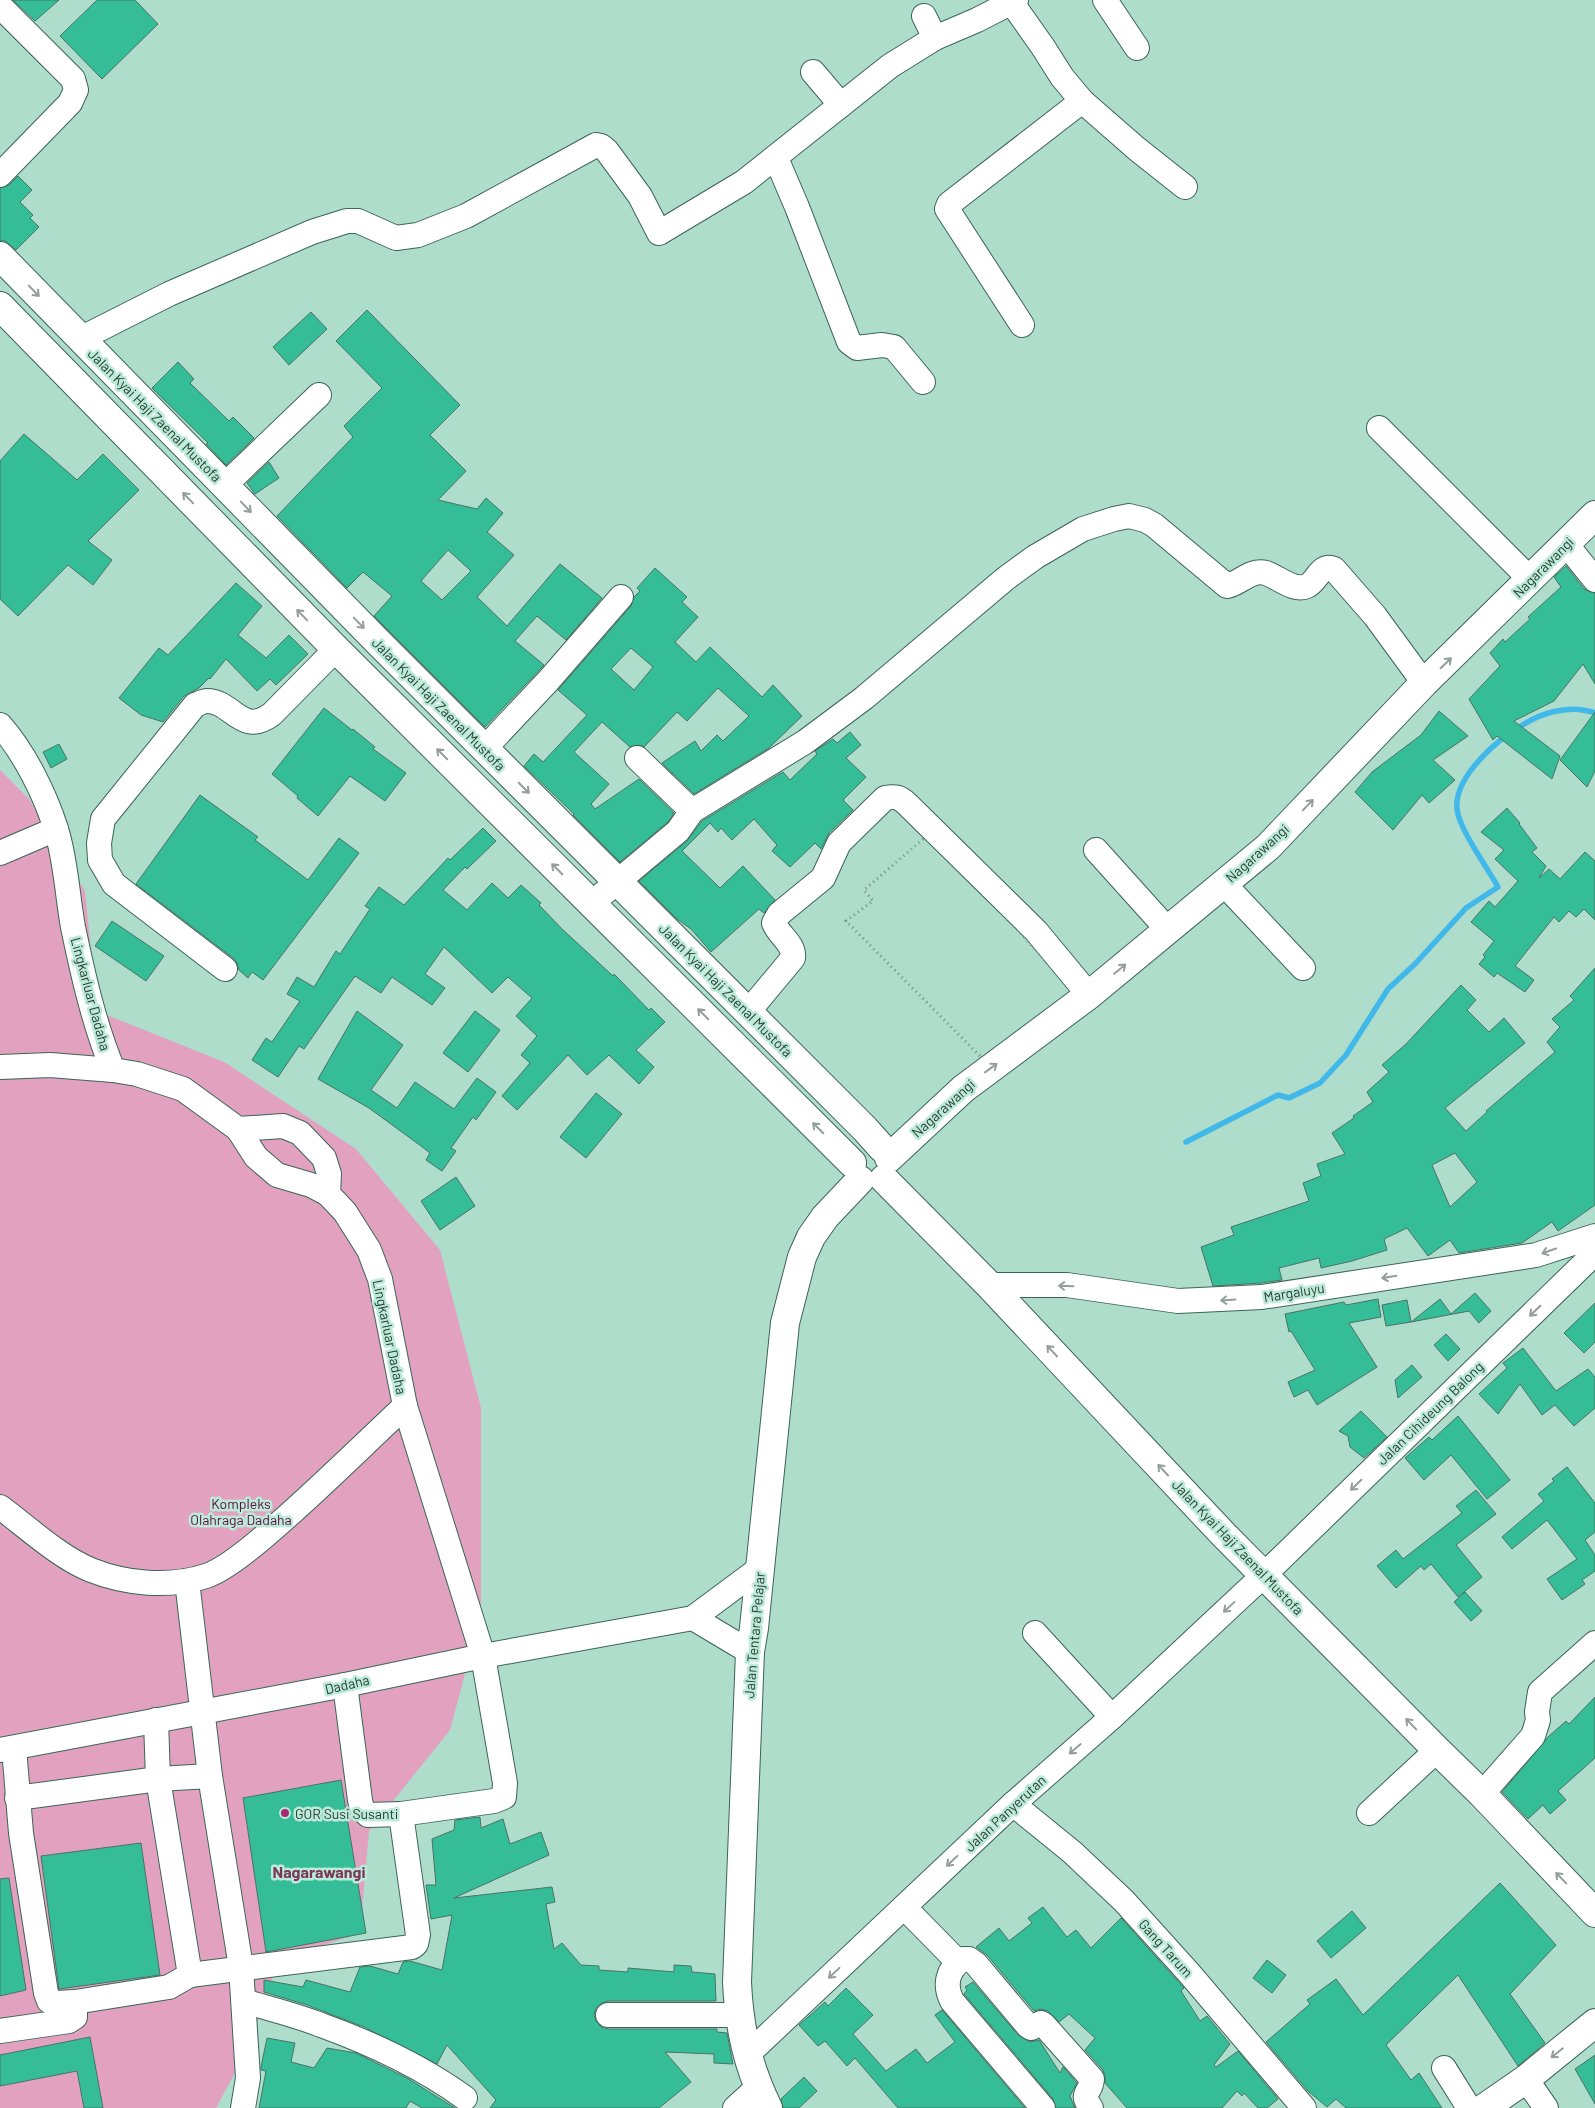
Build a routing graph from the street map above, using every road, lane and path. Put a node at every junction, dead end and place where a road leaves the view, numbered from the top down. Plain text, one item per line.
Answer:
1 (1105, 0) edge
2 (1014, 2) edge
3 (0, 6) edge
4 (924, 16) dead end
5 (935, 38) junction
6 (1137, 48) dead end
7 (813, 72) dead end
8 (1082, 101) junction
9 (841, 105) junction
10 (776, 158) junction
11 (0, 175) edge
12 (1185, 187) dead end
13 (0, 256) edge
14 (0, 306) edge
15 (1022, 325) dead end
16 (80, 339) junction
17 (923, 382) dead end
18 (319, 396) dead end
19 (145, 402) junction
20 (116, 424) junction
21 (1379, 428) dead end
22 (225, 485) junction
23 (1595, 515) edge
24 (1566, 544) junction
25 (1531, 580) junction
26 (1595, 580) edge
27 (620, 597) dead end
28 (379, 643) junction
29 (345, 658) junction
30 (1424, 684) junction
31 (0, 725) edge
32 (484, 749) junction
33 (637, 758) dead end
34 (692, 811) junction
35 (56, 829) junction
36 (929, 834) joint
37 (1096, 850) dead end
38 (0, 853) edge
39 (619, 882) junction
40 (1224, 884) junction
41 (592, 903) junction
42 (1168, 930) junction
43 (1303, 968) dead end
44 (225, 969) dead end
45 (1090, 995) junction
46 (748, 1012) junction
47 (0, 1068) edge
48 (113, 1070) junction
49 (238, 1129) junction
50 (873, 1166) junction
51 (328, 1194) junction
52 (1595, 1236) edge
53 (1595, 1253) edge
54 (990, 1285) junction
55 (404, 1406) junction
56 (0, 1507) edge
57 (759, 1569) junction
58 (1264, 1574) junction
59 (186, 1582) junction
60 (694, 1618) junction
61 (1034, 1633) dead end
62 (1595, 1643) edge
63 (750, 1652) junction
64 (483, 1656) junction
65 (346, 1685) junction
66 (204, 1713) junction
67 (1112, 1717) junction
68 (156, 1720) junction
69 (7, 1749) edge
70 (1437, 1750) junction
71 (210, 1776) junction
72 (158, 1779) junction
73 (1482, 1794) junction
74 (17, 1798) junction
75 (1013, 1804) junction
76 (1369, 1813) dead end
77 (401, 1814) junction
78 (904, 1907) junction
79 (1595, 1913) edge
80 (958, 1962) junction
81 (241, 1967) junction
82 (190, 1975) junction
83 (244, 2001) junction
84 (75, 2002) junction
85 (738, 2015) junction
86 (608, 2016) dead end
87 (1595, 2023) edge
88 (0, 2031) edge
89 (747, 2055) junction
90 (1444, 2068) dead end
91 (1526, 2079) junction
92 (465, 2098) dead end
93 (763, 2098) edge
94 (1039, 2106) edge
95 (244, 2108) edge
96 (735, 2108) edge
97 (1092, 2108) edge
98 (1304, 2108) edge
99 (1469, 2108) edge
100 (1484, 2108) edge
101 (1546, 2108) edge

1 - 6 street
2 - 5 street
2 - 8 street
3 - 11 street
4 - 5 street
5 - 9 street
7 - 9 street
8 - 12 street
8 - 15 street
9 - 10 street
10 - 16 street
10 - 17 street
13 -> 16 main road, Jalan Kyai Haji Zaenal Mustofa
14 - 20 main road, Jalan Kyai Haji Zaenal Mustofa
16 - 19 main road, Jalan Kyai Haji Zaenal Mustofa
18 - 22 street
19 - 20 main road
19 - 22 main road, Jalan Kyai Haji Zaenal Mustofa
29 -> 20 main road, Jalan Kyai Haji Zaenal Mustofa
21 - 25 street
22 -> 28 main road, Jalan Kyai Haji Zaenal Mustofa
23 - 24 main road, Nagarawangi
24 - 25 main road, Nagarawangi
24 - 26 street
30 -> 25 main road, Nagarawangi
27 - 32 street
28 - 29 main road
28 - 32 main road, Jalan Kyai Haji Zaenal Mustofa
41 -> 29 main road, Jalan Kyai Haji Zaenal Mustofa
29 - 44 street
30 - 34 street
40 -> 30 main road, Nagarawangi
31 - 35 street, Lingkarluar Dadaha
32 -> 39 main road, Jalan Kyai Haji Zaenal Mustofa
33 - 34 street
34 - 39 street
35 - 38 street
35 - 48 street, Lingkarluar Dadaha
36 - 36 path
37 - 42 street
39 - 41 street
39 - 46 main road, Jalan Kyai Haji Zaenal Mustofa
40 - 42 main road, Nagarawangi
40 - 43 street
50 -> 41 main road, Jalan Kyai Haji Zaenal Mustofa
45 -> 42 main road, Nagarawangi
45 - 46 street
50 -> 45 main road, Nagarawangi
46 - 50 main road, Jalan Kyai Haji Zaenal Mustofa
47 - 48 street
48 - 49 street, Lingkarluar Dadaha
49 - 51 street, Lingkarluar Dadaha
49 - 51 street
50 - 54 main road, Jalan Kyai Haji Zaenal Mustofa
50 - 57 main road, Jalan Tentara Pelajar
51 - 55 street, Lingkarluar Dadaha
52 -> 54 street, Margaluyu
53 -> 58 street, Jalan Cihideung Balong
58 -> 54 main road, Jalan Kyai Haji Zaenal Mustofa
55 - 59 street
55 - 64 street, Lingkarluar Dadaha
56 - 59 street
57 - 60 street, Dadaha
57 - 63 main road, Jalan Tentara Pelajar
58 -> 67 street, Jalan Panyerutan
70 -> 58 main road, Jalan Kyai Haji Zaenal Mustofa
59 - 66 street
60 - 63 street
60 - 64 street, Dadaha
61 - 67 street
62 - 73 street
63 - 85 main road, Jalan Tentara Pelajar
64 - 65 street, Dadaha
64 - 77 street, Lingkarluar Dadaha
65 - 66 street, Dadaha
65 - 77 street
66 - 68 street, Dadaha
66 - 71 street
67 -> 75 street, Jalan Panyerutan
68 - 69 street, Dadaha
68 - 72 street
69 - 74 street
70 - 73 main road, Jalan Kyai Haji Zaenal Mustofa
70 - 76 street
71 - 72 street
71 - 81 street
72 - 74 street
72 - 82 street
79 -> 73 main road, Jalan Kyai Haji Zaenal Mustofa
74 - 84 street
75 -> 78 street, Jalan Panyerutan
75 - 98 street, Gang Tarum
77 - 81 street
78 - 80 street
78 -> 89 street, Jalan Panyerutan
80 - 94 street
80 - 97 street
81 - 82 street
81 - 83 street
82 - 84 street
83 - 92 street
83 - 95 street
84 - 88 street
85 - 86 street
85 - 89 main road, Jalan Tentara Pelajar
87 -> 91 main road
89 - 93 main road, Jalan Tentara Pelajar
90 - 99 street
91 - 100 main road
91 - 101 street
93 - 96 street

